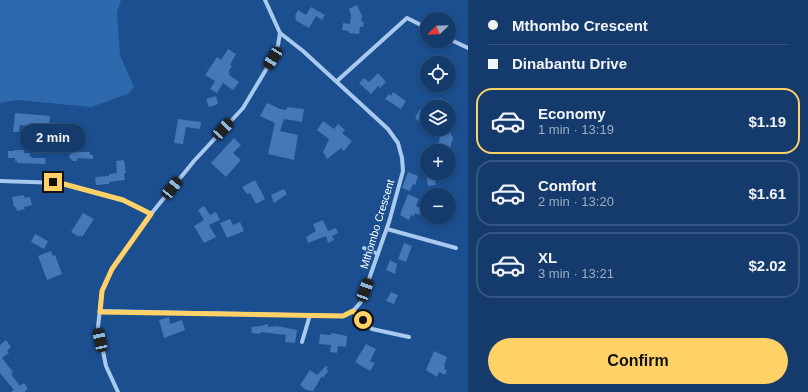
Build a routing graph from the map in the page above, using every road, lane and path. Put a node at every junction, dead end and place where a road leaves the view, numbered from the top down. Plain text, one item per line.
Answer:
1 (265, 0) edge
2 (420, 24) edge
3 (280, 34) junction
4 (456, 42) edge
5 (468, 48) edge
6 (337, 81) junction
7 (0, 180) edge
8 (151, 214) junction
9 (387, 229) junction
10 (364, 248) dead end
11 (456, 248) dead end
12 (378, 254) junction
13 (353, 311) junction
14 (100, 312) junction
15 (310, 315) junction
16 (408, 337) dead end
17 (302, 342) dead end
18 (118, 392) edge

1 - 3 street
2 - 6 street
3 - 6 street, Mthombo Crescent
3 - 8 street
4 - 5 street
6 - 9 street, Mthombo Crescent
7 - 8 street
8 - 14 street
9 - 11 street
9 - 12 street, Mthombo Crescent
10 - 12 street
12 - 13 street, Mthombo Crescent
13 - 15 street
13 - 16 street
14 - 15 street
14 - 18 street
15 - 17 street

